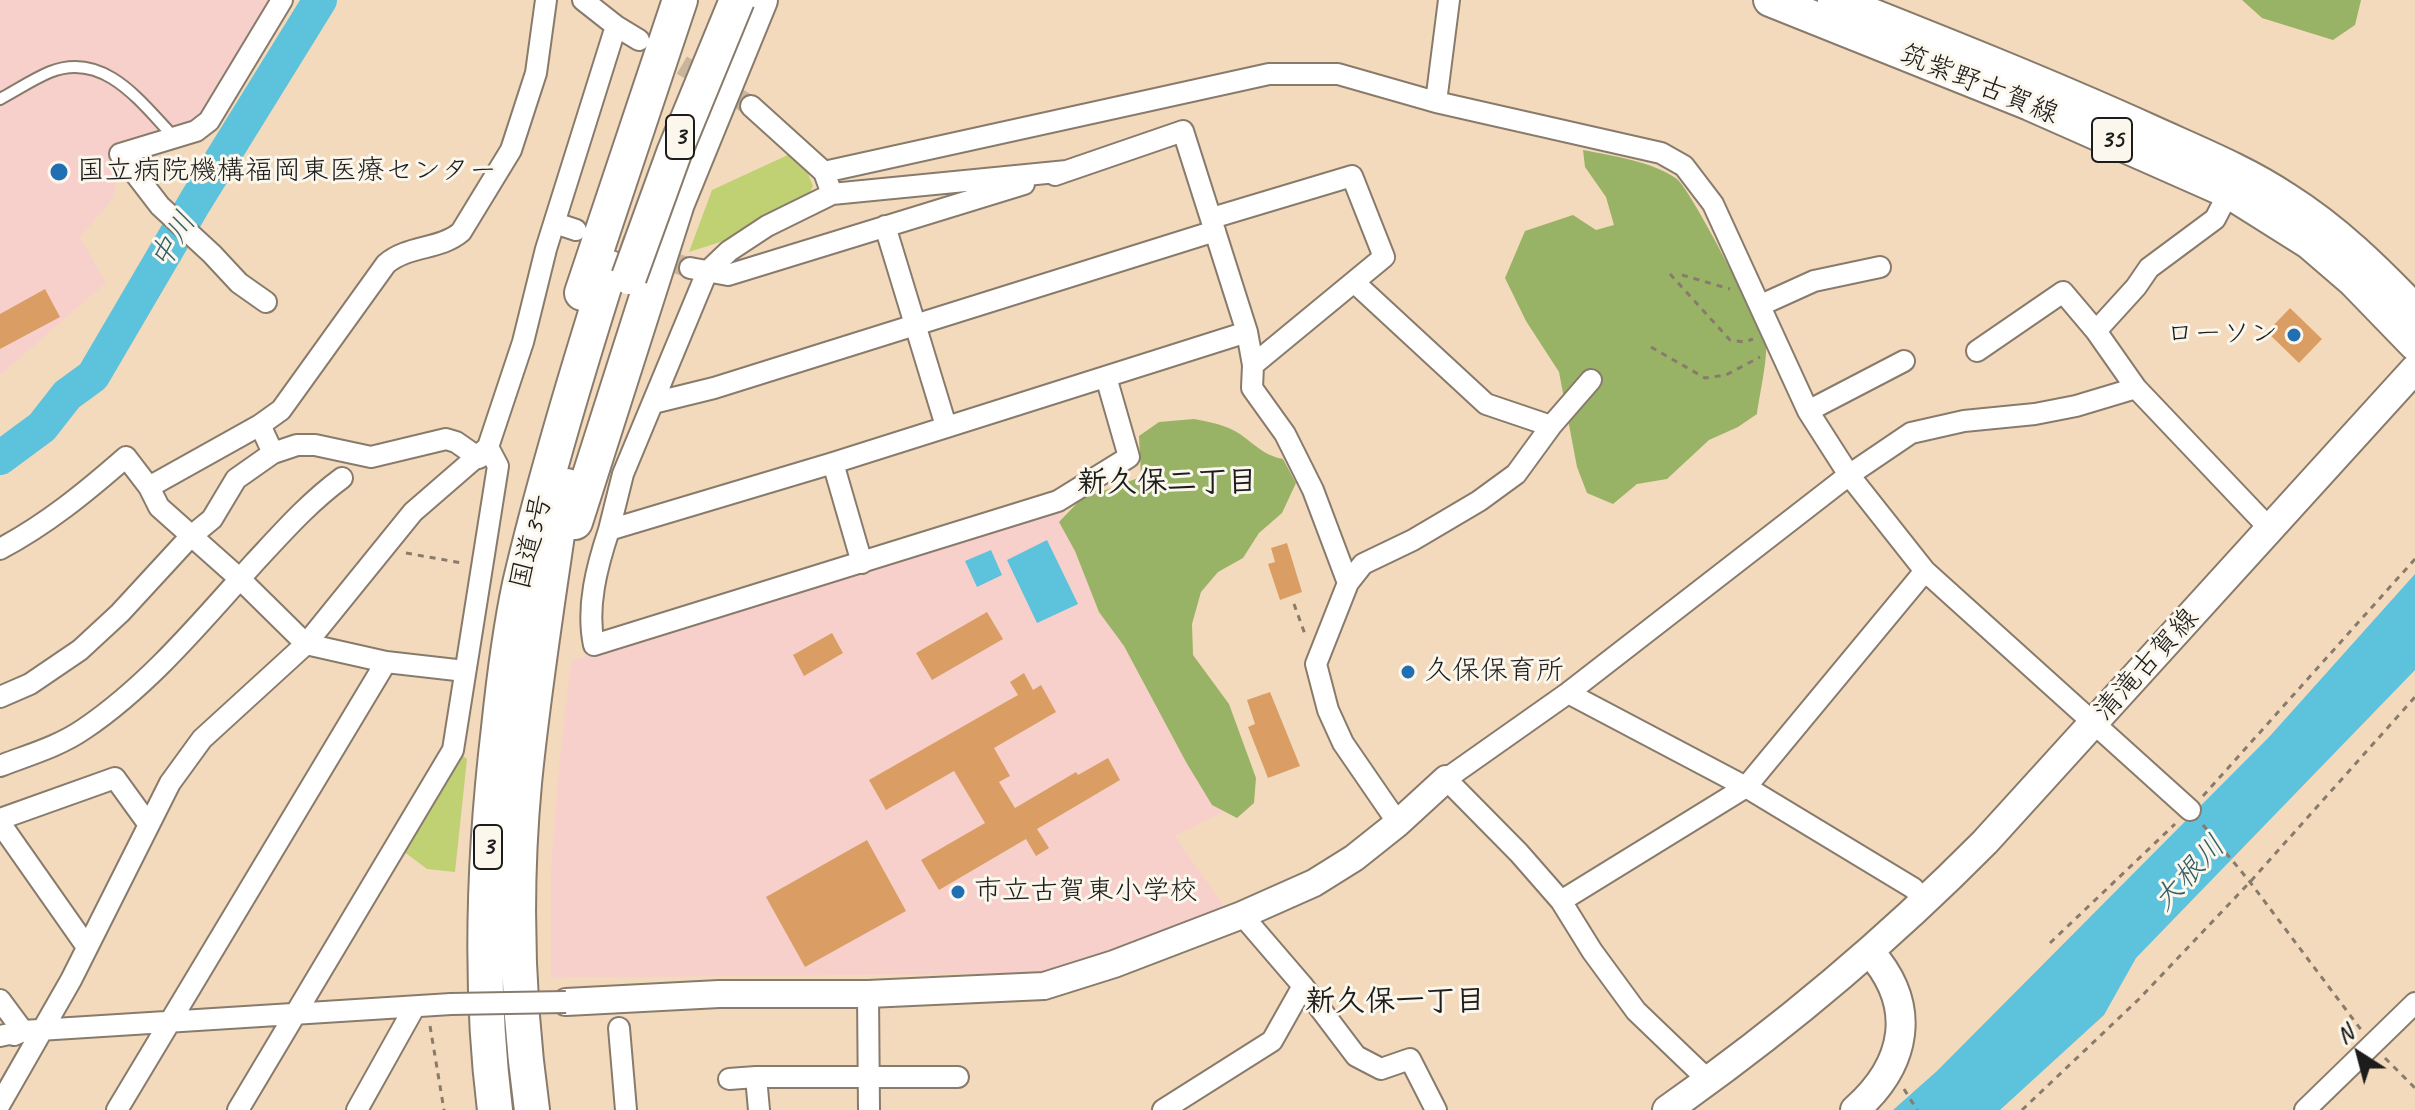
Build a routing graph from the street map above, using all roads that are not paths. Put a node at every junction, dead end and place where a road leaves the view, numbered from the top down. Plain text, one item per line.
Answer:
1 (282, 0) edge
2 (546, 0) edge
3 (583, 0) edge
4 (680, 0) edge
5 (696, 0) edge
6 (715, 0) edge
7 (737, 0) edge
8 (760, 0) edge
9 (1449, 0) edge
10 (1770, 0) edge
11 (1834, 0) edge
12 (616, 26) junction
13 (639, 40) tunnel mouth
14 (0, 99) edge
15 (1436, 102) junction
16 (751, 106) tunnel mouth
17 (175, 138) junction
18 (1067, 171) junction
19 (824, 172) junction
20 (2229, 192) junction
21 (832, 194) junction
22 (609, 211) junction
23 (555, 223) junction
24 (1214, 224) junction
25 (885, 226) junction
26 (576, 230) tunnel mouth
27 (1880, 267) dead end
28 (699, 270) junction
29 (620, 272) junction
30 (1354, 282) junction
31 (266, 302) dead end
32 (1762, 308) junction
33 (2415, 311) edge
34 (914, 325) junction
35 (2096, 331) junction
36 (1247, 332) junction
37 (2415, 344) edge
38 (1977, 351) dead end
39 (1904, 361) dead end
40 (1253, 365) junction
41 (2415, 369) edge
42 (1106, 377) junction
43 (1591, 380) dead end
44 (2136, 388) junction
45 (653, 403) junction
46 (1808, 411) junction
47 (260, 425) junction
48 (946, 426) junction
49 (1551, 426) junction
50 (484, 452) junction
51 (273, 453) junction
52 (833, 463) junction
53 (1849, 475) junction
54 (342, 478) dead end
55 (149, 487) junction
56 (2270, 529) junction
57 (609, 530) junction
58 (190, 537) junction
59 (0, 549) edge
60 (862, 563) junction
61 (1925, 571) junction
62 (240, 579) junction
63 (1348, 583) junction
64 (534, 590) junction
65 (306, 644) junction
66 (386, 662) junction
67 (465, 671) junction
68 (1568, 693) junction
69 (0, 697) edge
70 (2094, 723) junction
71 (0, 766) edge
72 (1446, 779) junction
73 (1746, 787) junction
74 (2190, 810) road end
75 (0, 821) edge
76 (1398, 823) junction
77 (149, 825) junction
78 (1561, 901) junction
79 (1926, 902) junction
80 (1242, 915) junction
81 (87, 947) junction
82 (1870, 952) junction
83 (1303, 986) junction
84 (868, 994) junction
85 (0, 1000) edge
86 (566, 1002) joint
87 (2415, 1003) edge
88 (420, 1007) junction
89 (295, 1015) junction
90 (168, 1023) junction
91 (619, 1028) dead end
92 (44, 1030) junction
93 (23, 1031) junction
94 (0, 1039) edge
95 (756, 1077) junction
96 (869, 1077) junction
97 (958, 1077) dead end
98 (729, 1079) dead end
99 (1709, 1081) junction
100 (1188, 1103) edge
101 (0, 1104) edge
102 (117, 1110) edge
103 (238, 1110) edge
104 (357, 1110) edge
105 (495, 1110) edge
106 (532, 1110) edge
107 (626, 1110) edge
108 (759, 1110) edge
109 (869, 1110) edge
110 (1163, 1110) edge
111 (1436, 1110) edge
112 (1667, 1110) edge
113 (1855, 1110) edge
114 (2305, 1110) edge

1 - 17 street
2 - 47 street
3 - 12 street
4 - 22 highway
5 - 22 highway
6 - 29 highway, 国道3号 / 3
7 - 29 highway, 国道3号 / 3, bridge
8 - 64 highway
9 - 15 street
10 - 20 main road, 筑紫野古賀線 / 35
11 - 33 main road, 筑紫野古賀線 / 35
12 - 13 street
12 - 23 street
14 - 17 lane
15 - 19 street
15 - 32 street
16 - 19 street
17 - 31 street
18 - 21 street
18 - 24 street
18 - 25 street
19 - 21 street
20 - 35 street
20 - 37 main road, 筑紫野古賀線 / 35
21 - 28 street
22 - 64 highway
23 - 26 street
23 - 50 street
24 - 30 street
24 - 34 street
24 - 36 street
25 - 28 street
25 - 34 street
27 - 32 street
28 - 45 street
29 - 64 highway, 国道3号 / 3
30 - 40 street
30 - 49 street
32 - 46 street
34 - 45 street
34 - 48 street
35 - 38 street
35 - 44 street
36 - 40 street
36 - 42 street
39 - 46 street
40 - 63 street
41 - 56 main road, 清滝古賀線
42 - 48 street
42 - 60 street
43 - 49 street
44 - 53 street
44 - 56 street
45 - 57 street
46 - 53 street
47 - 51 street
47 - 55 street
48 - 52 street
49 - 63 street
50 - 51 street
50 - 65 street
50 - 67 street
51 - 58 street
52 - 57 street
52 - 60 street
53 - 61 street
53 - 68 street
54 - 62 street
55 - 58 street
55 - 59 street
56 - 70 main road, 清滝古賀線
57 - 60 street
58 - 62 street
58 - 69 street
61 - 70 street
61 - 73 street
62 - 65 street
62 - 71 street
63 - 76 street
64 - 105 highway, 国道3号 / 3
64 - 106 highway, 国道3号 / 3
65 - 66 street
65 - 77 street
66 - 67 street
66 - 90 street
67 - 89 street
68 - 72 street
68 - 73 street
70 - 74 street
70 - 79 main road, 清滝古賀線
72 - 76 street
72 - 78 street
73 - 78 street
73 - 79 street
75 - 77 street
75 - 81 street
76 - 80 street
77 - 81 street
78 - 99 street
79 - 82 main road, 清滝古賀線
80 - 83 street
80 - 84 street
81 - 92 street
82 - 99 main road, 清滝古賀線
82 - 113 main road
83 - 100 street
83 - 111 street
84 - 86 street
84 - 96 street
85 - 93 street
86 - 88 street, bridge
87 - 114 street
88 - 89 street
88 - 104 street
89 - 90 street
89 - 103 street
90 - 92 street
90 - 102 street
91 - 107 street
92 - 93 street
92 - 101 street
93 - 94 street
95 - 96 street
95 - 98 street
95 - 108 street
96 - 97 street
96 - 109 street
99 - 112 main road, 清滝古賀線
100 - 110 street

